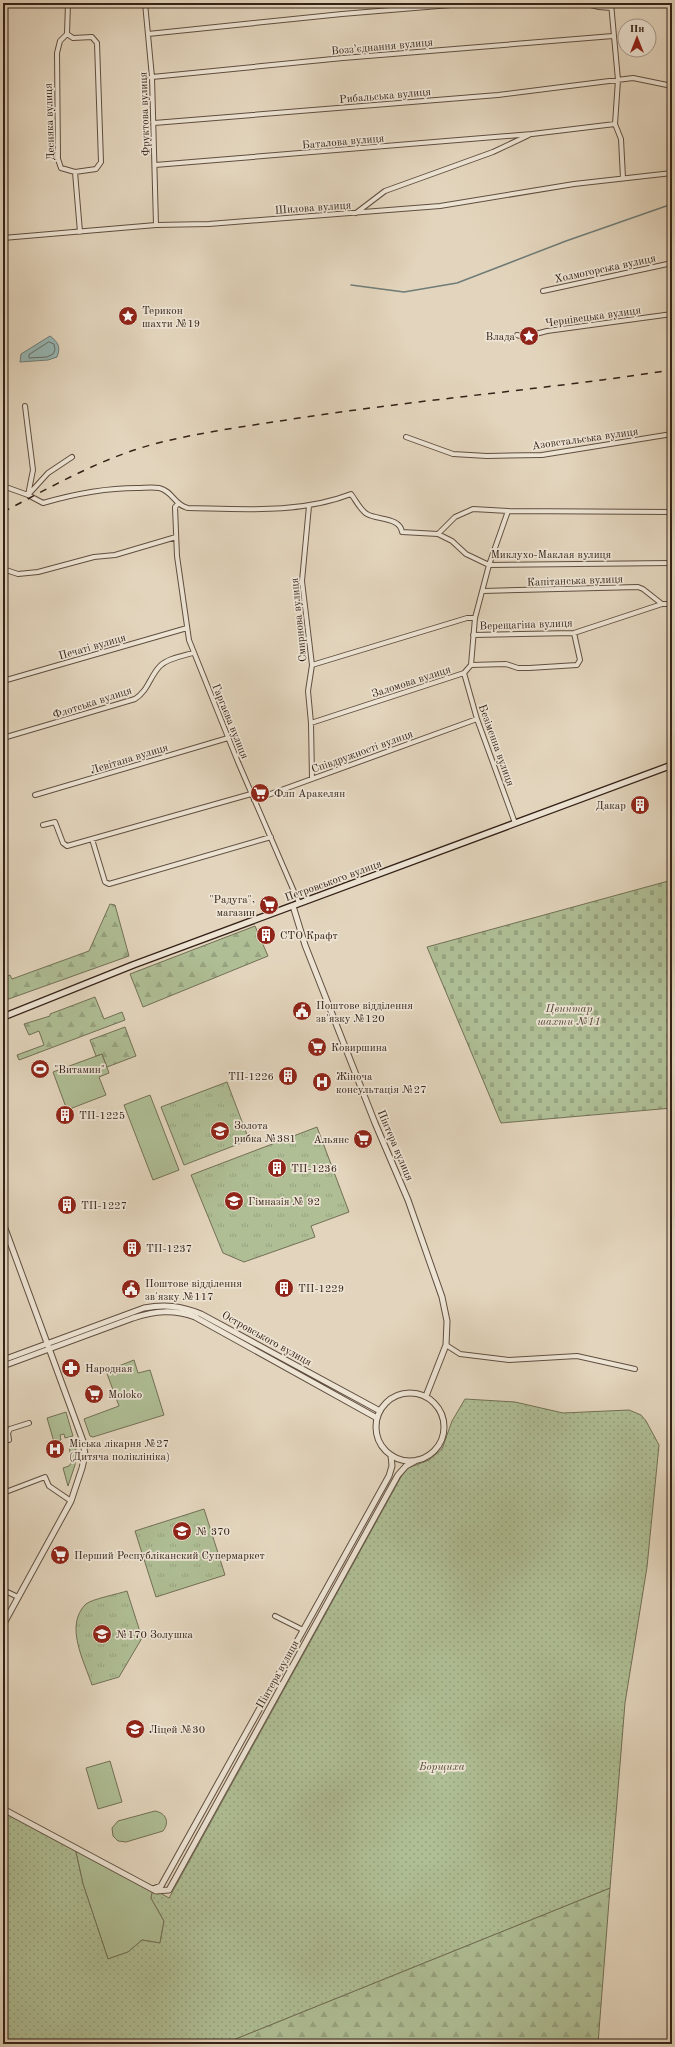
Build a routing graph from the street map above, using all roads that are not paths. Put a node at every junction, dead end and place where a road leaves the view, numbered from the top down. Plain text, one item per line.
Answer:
1 (68, 3) edge
2 (145, 3) edge
3 (475, 3) edge
4 (584, 3) edge
5 (611, 5) edge
6 (67, 34) junction
7 (148, 34) junction
8 (613, 36) junction
9 (152, 77) junction
10 (618, 80) junction
11 (672, 86) edge
12 (154, 123) junction
13 (615, 124) junction
14 (532, 134) junction
15 (155, 165) junction
16 (76, 172) junction
17 (672, 173) edge
18 (623, 178) junction
19 (356, 213) junction
20 (156, 225) junction
21 (80, 232) junction
22 (3, 238) edge
23 (672, 263) edge
24 (543, 290) dead end
25 (672, 314) edge
26 (517, 335) dead end
27 (25, 406) dead end
28 (672, 434) edge
29 (406, 437) dead end
30 (72, 457) dead end
31 (3, 486) edge
32 (28, 495) junction
33 (177, 505) junction
34 (309, 506) junction
35 (508, 511) junction
36 (672, 512) edge
37 (438, 534) junction
38 (176, 537) junction
39 (672, 563) edge
40 (489, 565) junction
41 (3, 569) edge
42 (482, 591) junction
43 (662, 604) junction
44 (672, 604) edge
45 (475, 618) junction
46 (187, 628) junction
47 (574, 633) junction
48 (473, 635) junction
49 (193, 653) junction
50 (312, 665) junction
51 (471, 665) junction
52 (464, 673) junction
53 (3, 681) edge
54 (477, 719) junction
55 (311, 723) junction
56 (3, 738) edge
57 (228, 738) junction
58 (672, 765) edge
59 (312, 779) junction
60 (251, 794) junction
61 (35, 795) dead end
62 (254, 800) junction
63 (515, 822) junction
64 (43, 825) dead end
65 (271, 837) junction
66 (92, 839) junction
67 (299, 904) junction
68 (293, 906) junction
69 (3, 1017) edge
70 (3, 1223) edge
71 (232, 1330) junction
72 (226, 1334) junction
73 (48, 1343) junction
74 (446, 1345) junction
75 (50, 1349) junction
76 (3, 1360) edge
77 (292, 1363) junction
78 (3, 1366) edge
79 (288, 1368) junction
80 (635, 1370) dead end
81 (426, 1396) junction
82 (380, 1411) junction
83 (377, 1418) junction
84 (29, 1422) dead end
85 (9, 1440) dead end
86 (391, 1455) junction
87 (416, 1460) junction
88 (3, 1493) edge
89 (71, 1501) junction
90 (3, 1590) edge
91 (18, 1597) junction
92 (275, 1616) dead end
93 (3, 1625) edge
94 (303, 1630) junction
95 (281, 1670) junction
96 (288, 1674) junction
97 (278, 1676) junction
98 (285, 1680) junction
99 (220, 1781) junction
100 (227, 1785) junction
101 (216, 1787) junction
102 (223, 1791) junction
103 (3, 1809) edge
104 (153, 1889) junction

1 - 6 street, Десняка вулиця
2 - 7 street, Фруктова вулиця
3 - 7 street
4 - 5 street
5 - 8 street
6 - 16 street, Десняка вулиця
6 - 16 street
7 - 9 street, Фруктова вулиця
8 - 9 street, Возз’єднання вулиця
8 - 10 street
9 - 12 street, Фруктова вулиця
10 - 11 street, Рибальська вулиця
10 - 12 street, Рибальська вулиця
10 - 13 street
12 - 15 street, Фруктова вулиця
13 - 14 street, Баталова вулиця
13 - 18 street
14 - 15 street, Баталова вулиця
14 - 19 street, Баталова вулиця
15 - 20 street, Фруктова вулиця
16 - 21 street
17 - 18 street, Шилова вулиця
18 - 19 street, Шилова вулиця
19 - 20 street, Шилова вулиця
20 - 21 street, Шилова вулиця
21 - 22 street, Шилова вулиця
23 - 24 street, Холмогорська вулиця
25 - 26 street, Чернівецька вулиця
27 - 32 street
28 - 29 street, Азовстальська вулиця
30 - 32 street
31 - 32 street
32 - 33 street
33 - 34 street
33 - 38 street, Гаргаєва вулиця
34 - 37 street
34 - 50 street, Смирнова вулиця
35 - 36 street
35 - 37 street
35 - 40 street
37 - 40 street, Миклухо-Маклая вулиця
38 - 41 street
38 - 46 street, Гаргаєва вулиця
39 - 40 street, Миклухо-Маклая вулиця
40 - 42 street
42 - 43 street, Капітанська вулиця
42 - 45 street
43 - 44 street, Верещагіна вулиця
43 - 47 street, Верещагіна вулиця
45 - 48 street
45 - 50 street, Верещагіна вулиця
46 - 49 street, Гаргаєва вулиця
46 - 53 street, Печаті вулиця
47 - 48 street, Верещагіна вулиця
47 - 51 street
48 - 51 street
49 - 56 street, Флотська вулиця
49 - 57 street, Гаргаєва вулиця
50 - 55 street, Смирнова вулиця
51 - 52 street, Заломова вулиця
52 - 54 street, Безіменна вулиця
52 - 55 street, Заломова вулиця
54 - 59 street, Співдружності вулиця
54 - 63 street, Безіменна вулиця
55 - 59 street, Смирнова вулиця
57 - 60 street, Гаргаєва вулиця
57 - 61 street, Левітана вулиця
58 - 63 main road, Петровського вулиця
59 - 62 street, Співдружності вулиця
60 - 62 street, Гаргаєва вулиця
60 - 66 street
62 - 65 street, Гаргаєва вулиця
63 - 67 main road, Петровського вулиця
64 - 66 street
65 - 66 street
65 - 67 street, Гаргаєва вулиця
67 - 68 main road, Петровського вулиця
68 - 69 main road, Петровського вулиця
68 - 74 street, Пінтера вулиця
70 - 73 street
71 - 72 street
71 - 73 street, Островського вулиця
71 - 77 street, Островського вулиця
72 - 75 street, Островського вулиця
72 - 79 street, Островського вулиця
73 - 75 street
73 - 76 street, Островського вулиця
74 - 80 street
74 - 81 street, Пінтера вулиця
75 - 78 street, Островського вулиця
75 - 89 street
77 - 79 street
77 - 82 street, Островського вулиця
79 - 83 street, Островського вулиця
81 - 82 street
81 - 87 street
82 - 83 street
83 - 86 street
84 - 85 street
86 - 87 street
86 - 94 street, Пінтера вулиця
87 - 96 street, Пінтера вулиця
88 - 89 street
89 - 91 street
90 - 91 street
91 - 93 street
92 - 94 street
94 - 95 street, Пінтера вулиця
95 - 96 street
95 - 97 street, Пінтера вулиця
96 - 98 street, Пінтера вулиця
97 - 98 street
97 - 99 street, Пінтера вулиця
98 - 100 street, Пінтера вулиця
99 - 100 street
99 - 101 street, Пінтера вулиця
100 - 102 street, Пінтера вулиця
101 - 102 street
101 - 104 street, Пінтера вулиця
102 - 104 street, Пінтера вулиця
103 - 104 street

